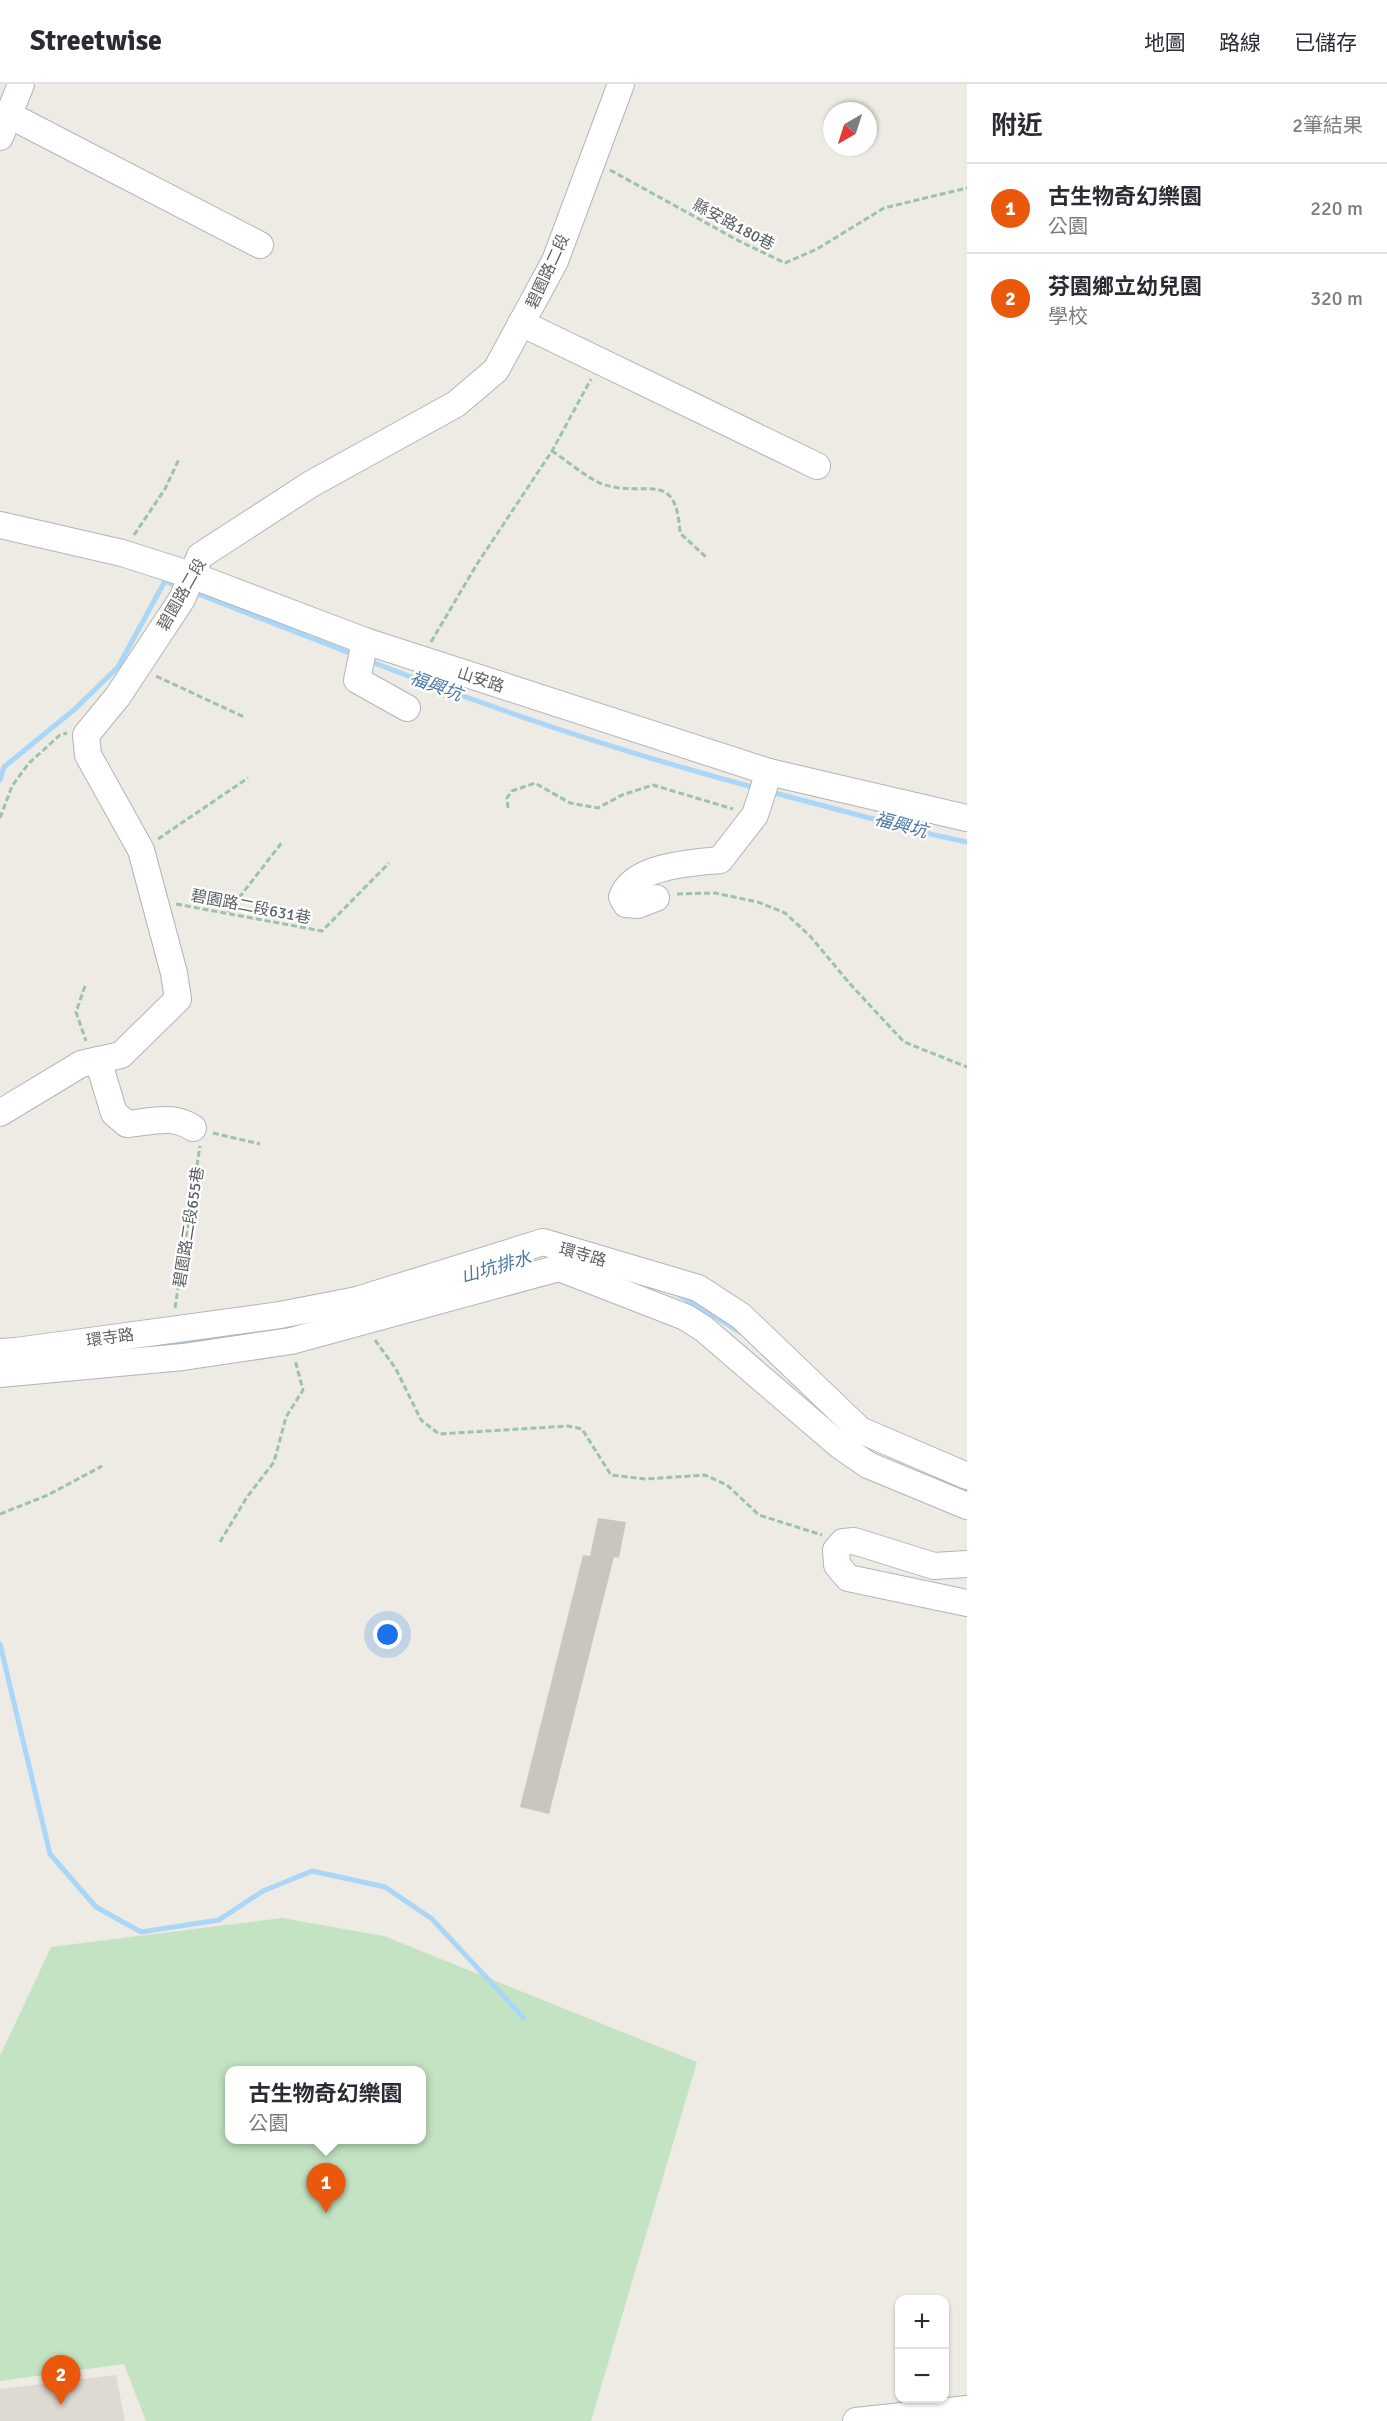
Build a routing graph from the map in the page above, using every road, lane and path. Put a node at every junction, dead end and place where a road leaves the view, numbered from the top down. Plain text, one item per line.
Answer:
1 (21, 84) edge
2 (621, 84) edge
3 (4, 126) edge
4 (592, 160) junction
5 (967, 188) edge
6 (260, 244) dead end
7 (521, 323) junction
8 (600, 361) junction
9 (552, 451) junction
10 (179, 459) dead end
11 (817, 466) dead end
12 (0, 525) edge
13 (122, 553) junction
14 (707, 558) dead end
15 (191, 575) junction
16 (365, 641) junction
17 (421, 659) junction
18 (137, 667) junction
19 (407, 708) dead end
20 (244, 717) dead end
21 (86, 735) junction
22 (769, 772) junction
23 (248, 778) dead end
24 (508, 808) dead end
25 (755, 815) junction
26 (0, 818) edge
27 (967, 818) edge
28 (284, 841) dead end
29 (141, 850) junction
30 (388, 863) dead end
31 (154, 897) junction
32 (656, 898) joint
33 (228, 912) junction
34 (85, 986) dead end
35 (98, 1060) junction
36 (967, 1068) edge
37 (0, 1113) edge
38 (193, 1128) junction
39 (260, 1144) dead end
40 (693, 1300) junction
41 (359, 1310) junction
42 (284, 1329) junction
43 (179, 1345) junction
44 (0, 1352) edge
45 (0, 1374) edge
46 (102, 1466) dead end
47 (967, 1476) edge
48 (967, 1506) edge
49 (0, 1514) edge
50 (854, 1540) junction
51 (220, 1542) dead end
52 (967, 1564) edge
53 (967, 1603) edge
54 (967, 2409) edge
55 (856, 2421) edge

1 - 3 street
2 - 4 street, 碧園路二段
3 - 6 street
4 - 5 path, 縣安路180巷
4 - 7 street, 碧園路二段
7 - 8 street
7 - 15 street, 碧園路二段
8 - 9 path
8 - 11 street
9 - 14 path
9 - 17 path
10 - 13 path
12 - 13 street, 山安路
13 - 15 street, 山安路
15 - 16 street, 山安路
15 - 18 street, 碧園路二段
16 - 17 street, 山安路
16 - 19 street
17 - 22 street, 山安路
18 - 20 path
18 - 21 street, 碧園路二段
21 - 26 path
21 - 29 street
22 - 25 street
22 - 27 street, 山安路
23 - 29 path
24 - 25 path
25 - 32 street
28 - 33 path
29 - 31 street
30 - 33 path, 碧園路二段631巷
31 - 33 path, 碧園路二段631巷
31 - 35 street
32 - 36 path
34 - 35 path
35 - 37 street
35 - 38 street
38 - 39 path
38 - 43 path, 碧園路二段655巷
40 - 41 street, 環寺路
40 - 47 street, 環寺路
40 - 48 street, 環寺路
41 - 42 street, 環寺路
41 - 50 path
42 - 43 street, 環寺路
42 - 51 path
43 - 44 street, 環寺路
43 - 45 street, 環寺路
46 - 49 path
50 - 52 street
50 - 53 street
54 - 55 street

